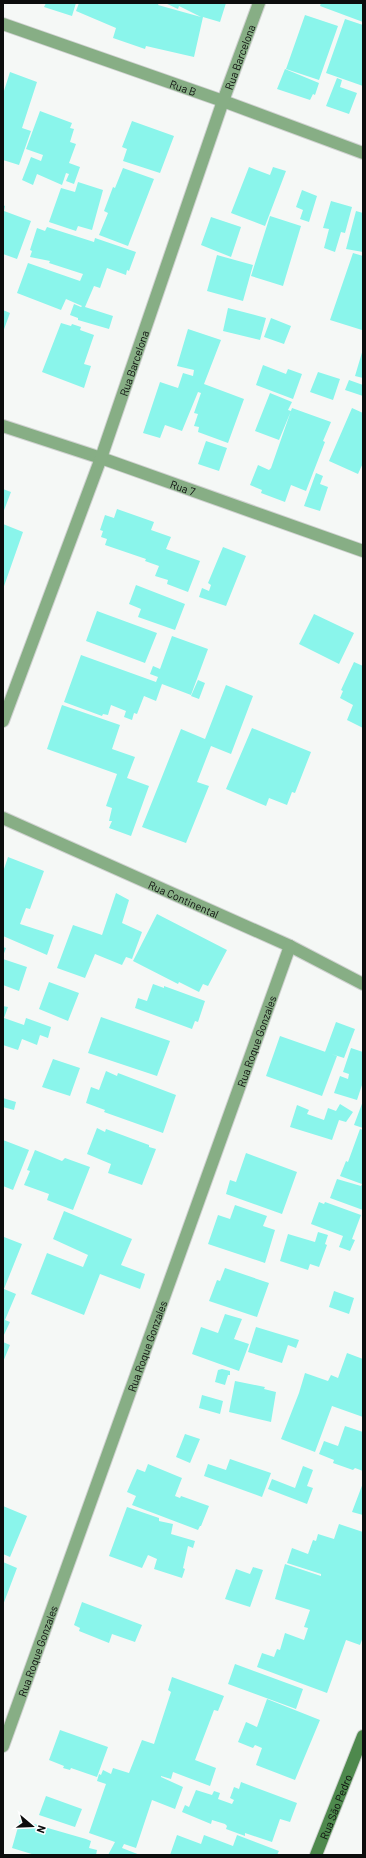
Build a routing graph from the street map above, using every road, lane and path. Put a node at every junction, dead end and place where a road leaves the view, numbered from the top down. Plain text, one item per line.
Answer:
1 (259, 3) edge
2 (3, 24) edge
3 (223, 101) junction
4 (363, 153) edge
5 (3, 426) edge
6 (101, 458) junction
7 (363, 551) edge
8 (3, 720) edge
9 (3, 818) edge
10 (290, 946) junction
11 (363, 984) edge
12 (363, 1736) edge
13 (3, 1746) edge
14 (316, 1855) edge

1 - 3 street, Rua Barcelona
2 - 3 street, Rua B
3 - 4 street, Rua B
3 - 6 street, Rua Barcelona
5 - 6 street, Rua 7
6 - 7 street, Rua 7
6 - 8 street, Rua Barcelona
9 - 10 street, Rua Continental
10 - 11 street, Rua Continental
10 - 13 street, Rua Roque Gonzales
12 - 14 street, Rua São Pedro

